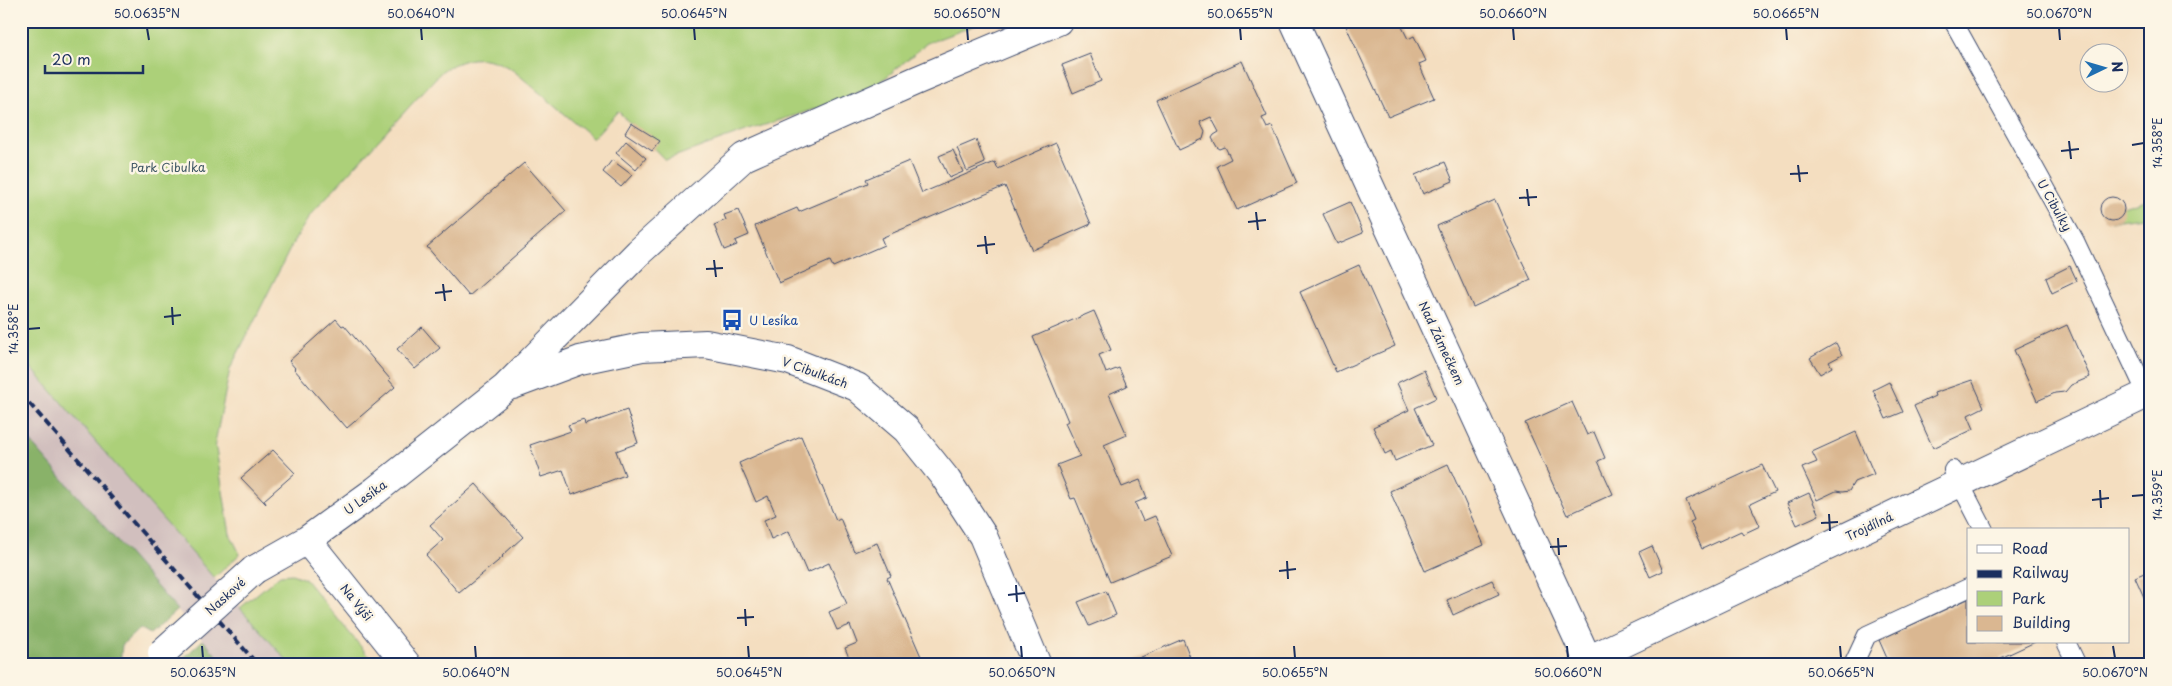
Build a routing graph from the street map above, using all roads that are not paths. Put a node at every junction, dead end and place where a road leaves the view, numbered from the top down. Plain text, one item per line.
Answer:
1 (1058, 21) edge
2 (1294, 21) edge
3 (1953, 21) edge
4 (505, 388) junction
5 (2149, 393) edge
6 (1956, 477) junction
7 (1983, 528) edge
8 (307, 540) junction
9 (1967, 588) edge
10 (2067, 644) edge
11 (157, 659) edge
12 (1589, 662) edge
13 (407, 665) edge
14 (1037, 665) edge
15 (1853, 665) edge
16 (2077, 665) edge

1 - 4 street, U Lesíka
2 - 12 street, Nad Zámečkem
3 - 5 lane, U Cibulky
4 - 8 street, U Lesíka
4 - 14 street, V Cibulkách
5 - 6 street, Trojdílná
6 - 7 lane
6 - 12 street, Trojdílná
8 - 11 street, Naskové, bridge
8 - 13 street, Na Výši
9 - 15 lane
10 - 16 lane

